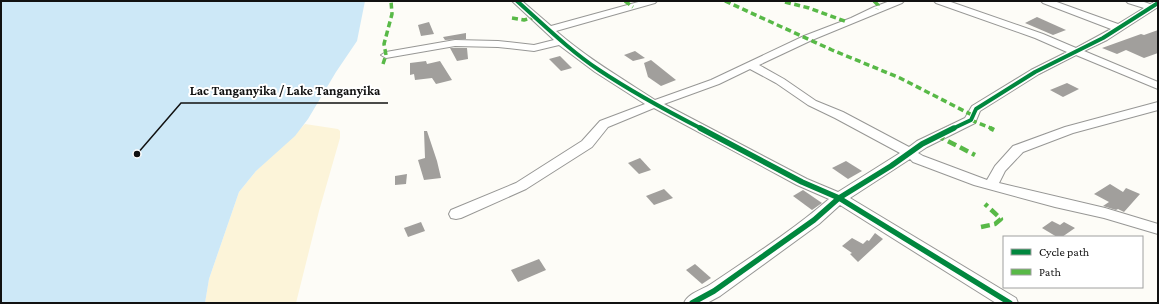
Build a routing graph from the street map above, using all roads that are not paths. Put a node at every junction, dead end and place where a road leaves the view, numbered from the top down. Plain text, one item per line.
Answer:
1 (517, 1) edge
2 (652, 1) edge
3 (899, 1) edge
4 (939, 1) edge
5 (1046, 1) edge
6 (1131, 1) edge
7 (1154, 5) edge
8 (1118, 28) junction
9 (549, 30) junction
10 (561, 41) junction
11 (1078, 52) junction
12 (386, 55) dead end
13 (752, 66) junction
14 (1158, 86) edge
15 (654, 104) junction
16 (1158, 106) edge
17 (910, 152) junction
18 (991, 185) junction
19 (839, 198) junction
20 (456, 214) dead end
21 (1158, 229) edge
22 (692, 303) edge
23 (1010, 303) edge

1 - 9 street
2 - 9 street
3 - 13 street
4 - 11 street
5 - 8 street
6 - 7 street
7 - 8 street
8 - 11 street
9 - 10 street
10 - 12 street
10 - 15 street
11 - 14 street
11 - 17 street
13 - 15 street
13 - 17 street
15 - 19 street
15 - 20 street
16 - 18 street
17 - 18 street
17 - 19 street
18 - 21 street
19 - 22 street
19 - 23 street

